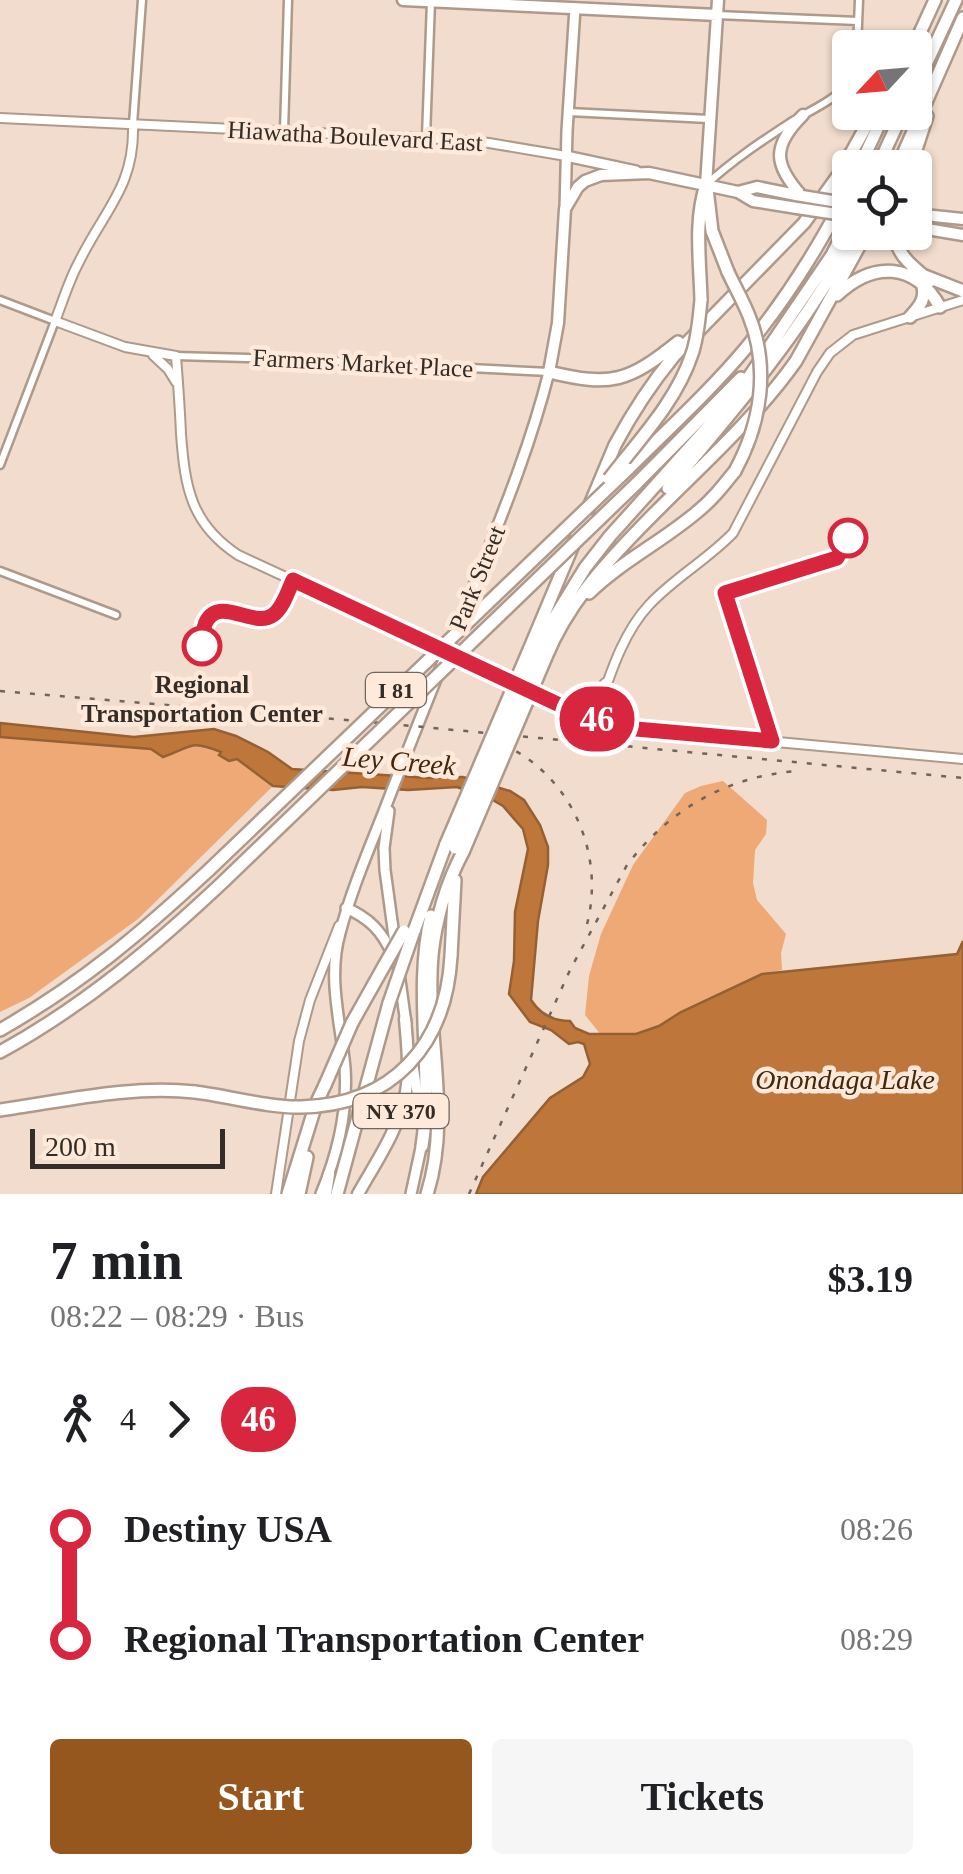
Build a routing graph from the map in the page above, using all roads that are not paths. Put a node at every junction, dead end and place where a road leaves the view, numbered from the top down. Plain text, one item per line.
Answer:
1 (142, 0) edge
2 (288, 0) edge
3 (403, 0) edge
4 (718, 0) edge
5 (859, 0) edge
6 (935, 0) edge
7 (956, 0) edge
8 (431, 1) edge
9 (576, 4) edge
10 (717, 15) junction
11 (963, 18) edge
12 (858, 21) junction
13 (858, 30) edge
14 (921, 30) edge
15 (932, 52) edge
16 (944, 60) junction
17 (832, 98) edge
18 (568, 112) junction
19 (803, 115) junction
20 (0, 118) edge
21 (711, 120) junction
22 (134, 124) junction
23 (864, 130) edge
24 (284, 131) junction
25 (426, 137) junction
26 (905, 150) edge
27 (916, 150) edge
28 (566, 156) junction
29 (648, 173) junction
30 (706, 184) junction
31 (800, 202) junction
32 (832, 203) edge
33 (565, 209) junction
34 (832, 212) edge
35 (932, 216) edge
36 (832, 218) edge
37 (963, 218) edge
38 (932, 230) edge
39 (963, 235) edge
40 (834, 250) edge
41 (845, 250) edge
42 (857, 250) edge
43 (898, 250) edge
44 (923, 279) junction
45 (963, 291) edge
46 (0, 300) edge
47 (963, 300) edge
48 (943, 306) junction
49 (721, 308) junction
50 (797, 308) junction
51 (824, 310) junction
52 (910, 317) junction
53 (55, 320) junction
54 (150, 352) junction
55 (176, 356) junction
56 (549, 372) junction
57 (178, 385) junction
58 (0, 465) edge
59 (584, 510) junction
60 (622, 546) junction
61 (0, 571) edge
62 (116, 616) dead end
63 (563, 622) junction
64 (447, 652) junction
65 (537, 653) junction
66 (608, 680) junction
67 (566, 708) junction
68 (595, 718) junction
69 (636, 729) junction
70 (963, 759) edge
71 (391, 793) junction
72 (455, 848) junction
73 (346, 908) junction
74 (409, 931) junction
75 (390, 966) junction
76 (405, 1019) junction
77 (0, 1030) edge
78 (0, 1052) edge
79 (325, 1085) junction
80 (0, 1110) edge
81 (422, 1146) junction
82 (330, 1174) joint
83 (276, 1194) edge
84 (288, 1194) edge
85 (298, 1194) edge
86 (323, 1194) edge
87 (337, 1194) edge
88 (358, 1194) edge
89 (411, 1194) edge
90 (427, 1194) edge

1 - 22 street
2 - 24 street
3 - 8 main road
4 - 10 main road
5 - 12 street
6 - 14 highway
7 - 15 highway
8 - 9 main road
8 - 25 street
9 - 10 main road
9 - 18 main road, Park Street / NY 370
10 - 12 street
10 - 21 main road
11 - 16 highway
12 - 13 street
16 - 26 highway
16 - 27 highway
17 - 19 street
18 - 21 street
18 - 28 main road, Park Street / NY 370
19 - 30 street
19 - 31 main road
20 - 22 street, Hiawatha Boulevard East
21 - 30 main road
22 - 24 street, Hiawatha Boulevard East
22 - 53 street
23 - 49 highway
24 - 25 street, Hiawatha Boulevard East
25 - 28 street, Hiawatha Boulevard East
28 - 29 main road, Hiawatha Boulevard East
28 - 33 main road, Park Street / NY 370
29 - 30 main road, Hiawatha Boulevard East
29 - 33 main road
30 - 31 main road, Hiawatha Boulevard East
30 - 59 highway, bridge
30 - 63 highway, bridge
31 - 32 main road, bridge
31 - 34 main road, bridge
33 - 56 main road, Park Street / NY 370
35 - 37 main road
36 - 59 highway, I 81, bridge
38 - 39 main road
40 - 50 highway, I 81
41 - 60 highway
42 - 51 highway
43 - 44 highway
44 - 45 highway
44 - 48 highway
44 - 51 highway
44 - 52 highway
46 - 53 street
47 - 48 street
48 - 52 street
49 - 56 highway
49 - 65 highway
50 - 65 highway
50 - 78 highway, I 81, bridge
51 - 60 highway
52 - 66 street
53 - 54 street
53 - 58 street
54 - 55 street
54 - 57 street
55 - 56 street, Farmers Market Place
55 - 57 street
56 - 64 main road, Park Street / NY 370
57 - 64 street
59 - 77 highway, I 81, bridge
60 - 63 highway
61 - 62 street
63 - 65 highway
64 - 67 street
64 - 71 main road, Park Street / NY 370
65 - 72 highway, bridge
66 - 67 street
66 - 68 street
66 - 69 street
67 - 68 street
68 - 69 street
69 - 70 street
71 - 73 main road, Park Street / NY 370
71 - 75 main road, NY 370
72 - 74 highway
72 - 80 highway, bridge
72 - 81 highway
72 - 90 highway
73 - 75 main road, NY 370
73 - 82 main road, NY 370
73 - 83 street, Park Street
74 - 75 highway, bridge
74 - 87 highway, bridge
75 - 76 main road, NY 370
75 - 79 highway, bridge
76 - 81 main road
76 - 88 main road, NY 370
79 - 84 highway
79 - 85 highway
81 - 89 main road
82 - 86 main road, NY 370

